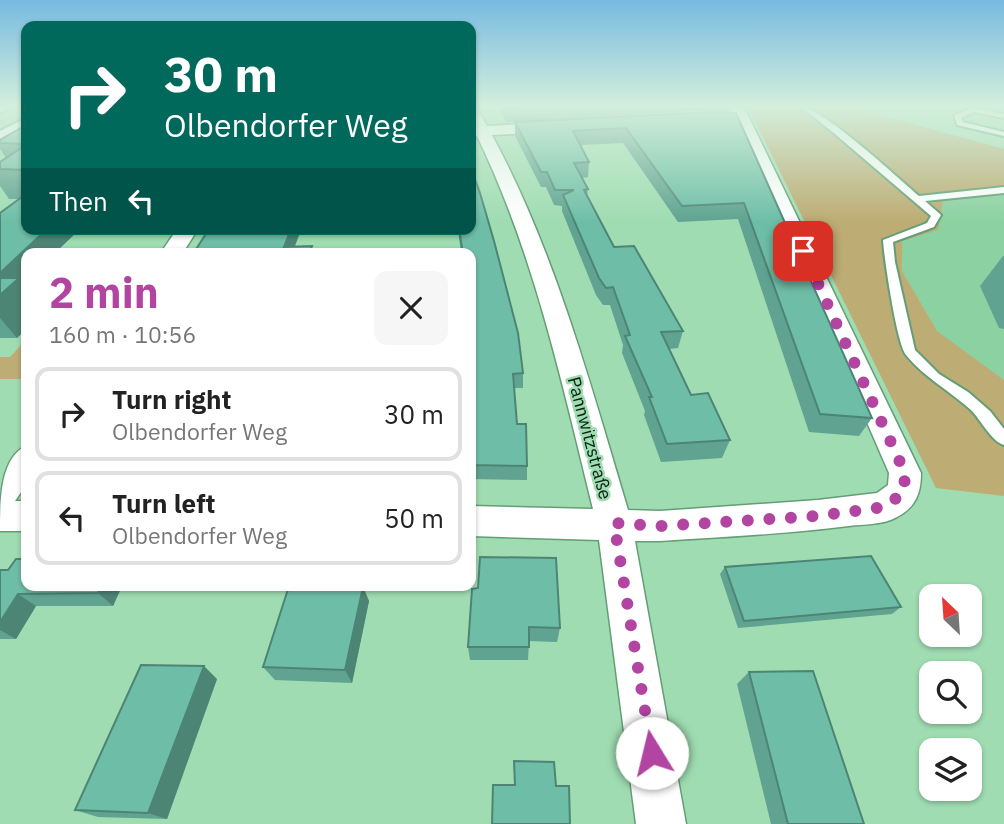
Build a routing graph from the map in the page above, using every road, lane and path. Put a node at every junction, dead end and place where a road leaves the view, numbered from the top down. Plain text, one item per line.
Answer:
1 (487, 145) edge
2 (751, 145) edge
3 (852, 145) edge
4 (1004, 190) edge
5 (918, 199) junction
6 (1004, 439) edge
7 (21, 466) edge
8 (0, 496) edge
9 (0, 516) edge
10 (21, 516) edge
11 (476, 521) edge
12 (614, 523) junction
13 (661, 824) edge

1 - 12 street, Pannwitzstraße
2 - 12 street
3 - 5 lane
4 - 5 lane
5 - 6 lane
7 - 8 street
9 - 10 street
11 - 12 street
12 - 13 street, Pannwitzstraße

